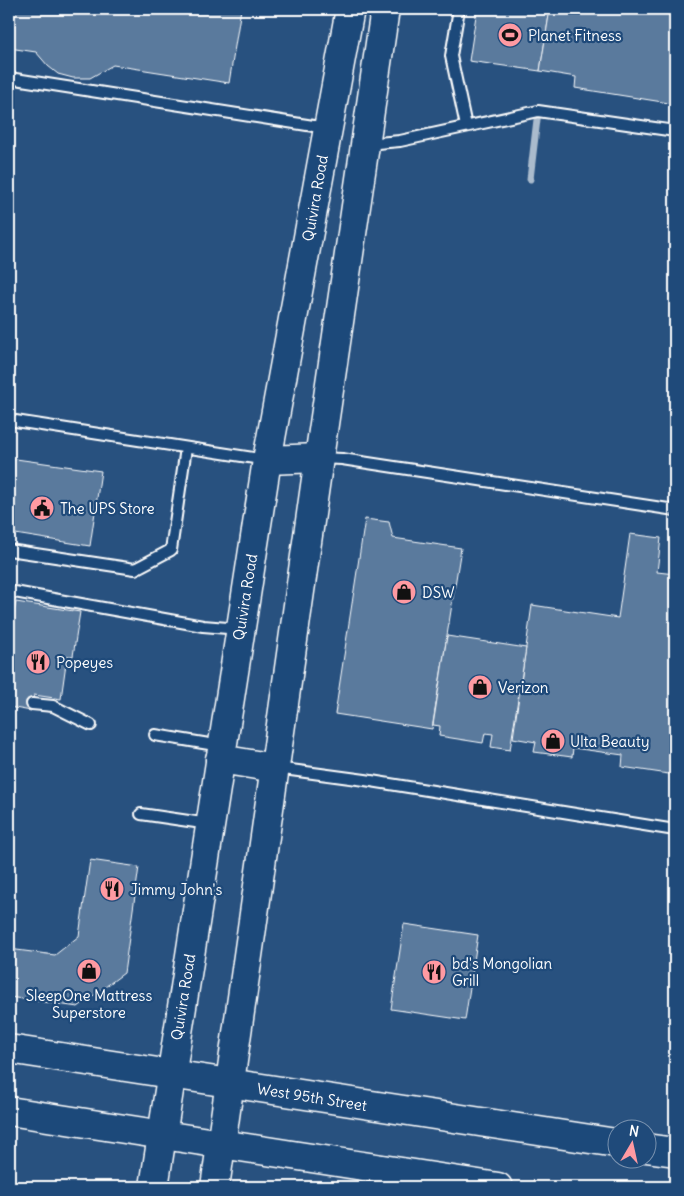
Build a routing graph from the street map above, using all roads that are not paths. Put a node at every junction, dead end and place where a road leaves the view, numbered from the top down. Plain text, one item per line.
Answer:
1 (350, 9) edge
2 (386, 9) edge
3 (459, 9) edge
4 (9, 78) edge
5 (466, 126) junction
6 (675, 132) edge
7 (327, 133) junction
8 (365, 144) junction
9 (9, 420) edge
10 (186, 448) junction
11 (319, 458) junction
12 (267, 460) junction
13 (675, 510) edge
14 (9, 550) edge
15 (9, 591) edge
16 (240, 629) junction
17 (32, 704) dead end
18 (91, 725) dead end
19 (155, 735) dead end
20 (221, 752) junction
21 (275, 768) junction
22 (141, 814) dead end
23 (210, 824) junction
24 (675, 830) edge
25 (9, 1049) edge
26 (172, 1074) junction
27 (231, 1084) junction
28 (9, 1111) edge
29 (162, 1135) junction
30 (606, 1141) edge
31 (222, 1144) junction
32 (656, 1149) edge
33 (675, 1152) edge
34 (154, 1187) edge
35 (215, 1187) edge
36 (498, 1187) edge

1 - 7 main road, Quivira Road
2 - 8 main road
3 - 5 lane
4 - 7 lane
5 - 6 lane
5 - 8 lane
7 - 8 main road
7 - 12 main road, Quivira Road
8 - 11 main road
9 - 10 lane
10 - 12 lane
10 - 14 lane
11 - 12 main road
11 - 13 lane
11 - 21 main road
12 - 16 main road, Quivira Road
15 - 16 lane
16 - 20 main road, Quivira Road
17 - 18 lane
19 - 20 lane
20 - 21 main road
20 - 23 main road, Quivira Road
21 - 24 lane
21 - 27 main road
22 - 23 lane
23 - 26 main road, Quivira Road
25 - 26 main road, West 95th Street
26 - 27 main road, West 95th Street
26 - 29 main road, Quivira Road
27 - 30 main road, West 95th Street
27 - 31 main road
28 - 29 main road
29 - 31 main road
29 - 34 main road, Quivira Road
31 - 35 main road
31 - 36 main road
32 - 33 main road

